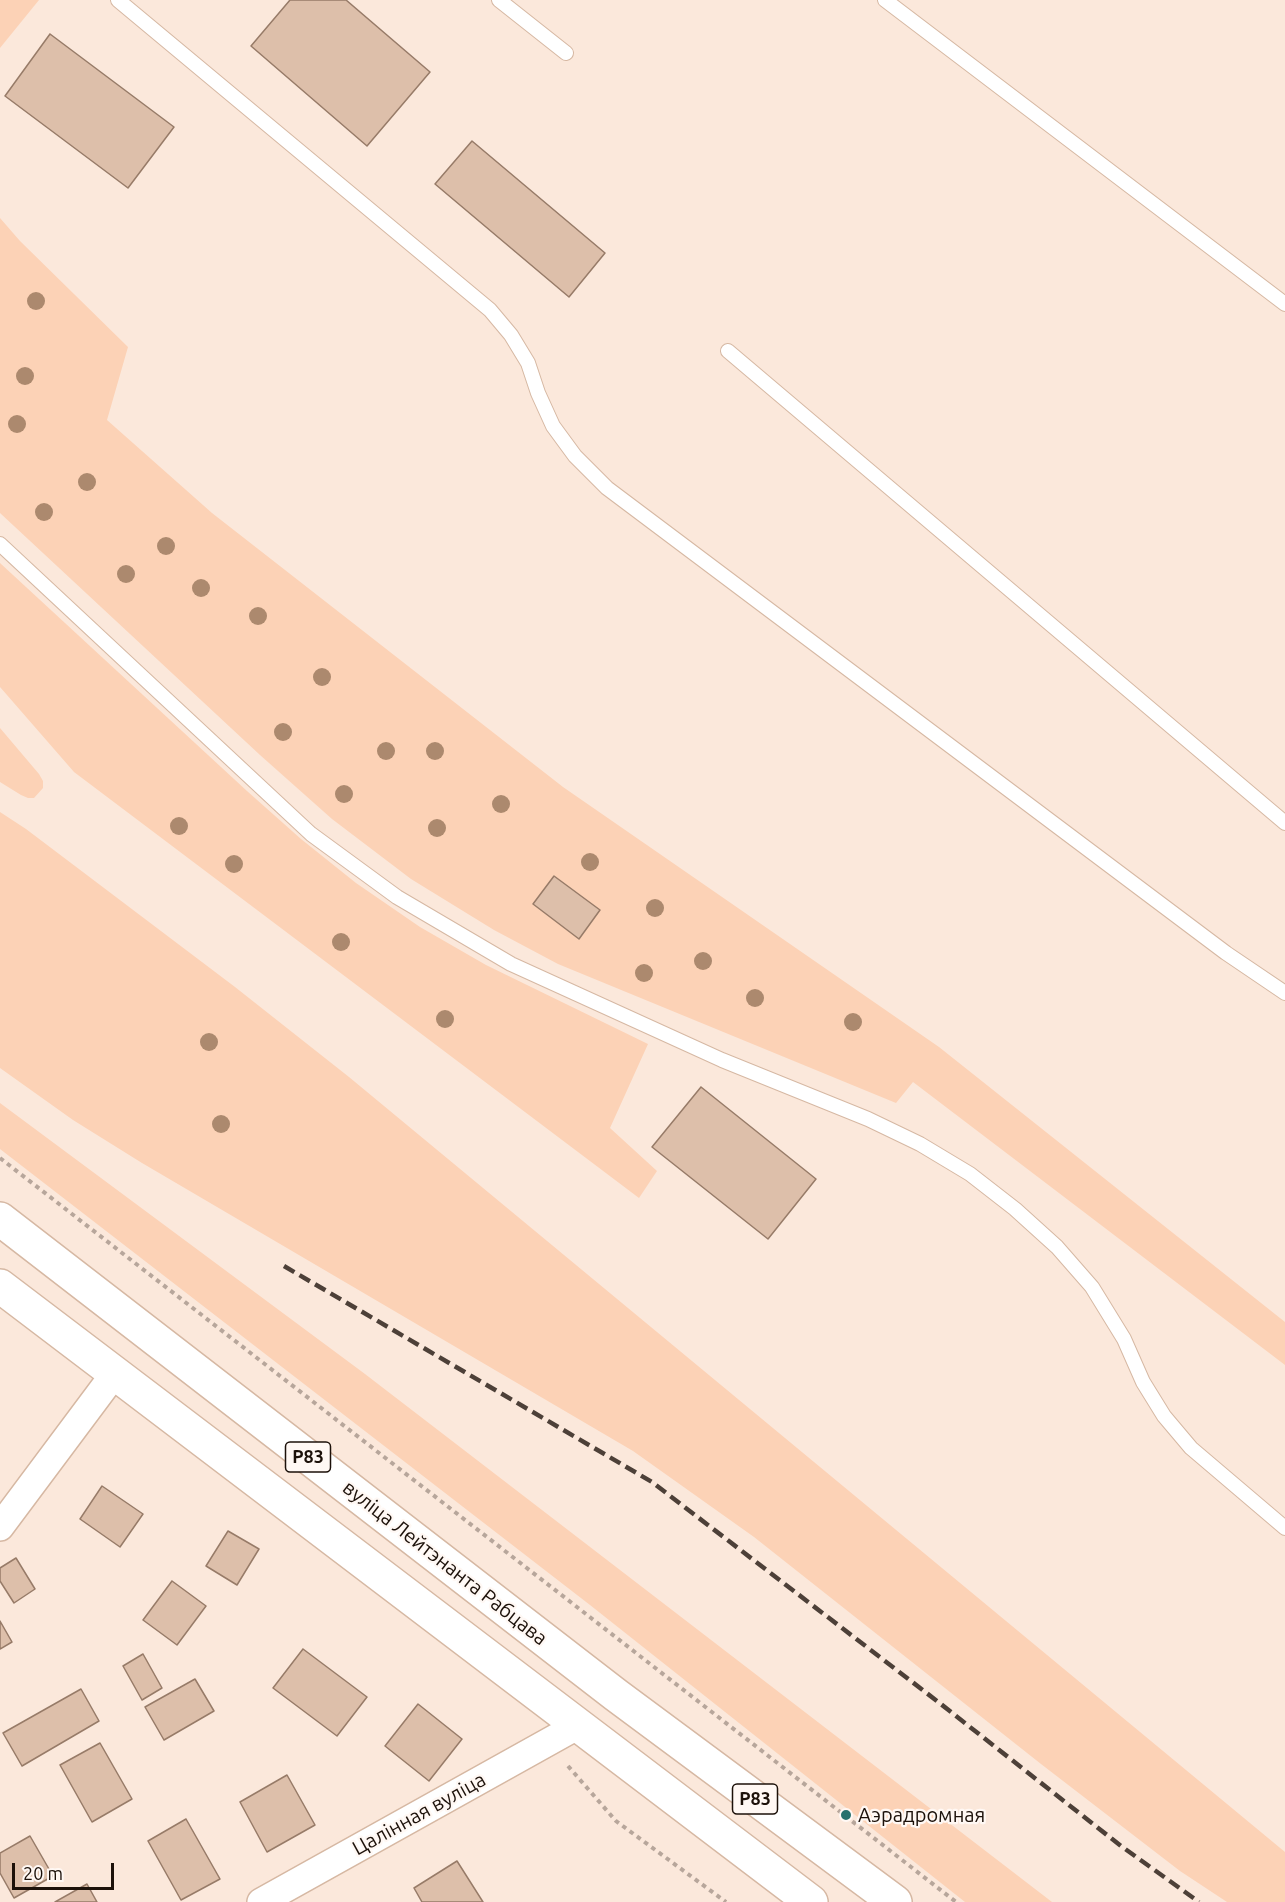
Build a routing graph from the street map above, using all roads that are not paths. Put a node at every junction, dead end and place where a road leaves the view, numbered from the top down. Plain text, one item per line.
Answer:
1 (118, 0) edge
2 (499, 0) edge
3 (885, 0) edge
4 (566, 53) dead end
5 (1285, 304) edge
6 (728, 351) dead end
7 (0, 544) edge
8 (1285, 823) edge
9 (1285, 993) edge
10 (0, 1219) edge
11 (0, 1286) edge
12 (116, 1373) junction
13 (0, 1527) edge
14 (1285, 1528) edge
15 (577, 1726) junction
16 (261, 1902) edge
17 (811, 1902) edge
18 (895, 1902) edge

1 - 9 lane
2 - 4 lane
3 - 5 lane
6 - 8 lane
7 - 14 lane
10 - 18 highway, вуліца Лейтэнанта Рабцава / Р83
11 - 12 highway, Р83
12 - 13 street
12 - 15 highway, Р83
15 - 16 street, Цалінная вуліца
15 - 17 highway, Р83

